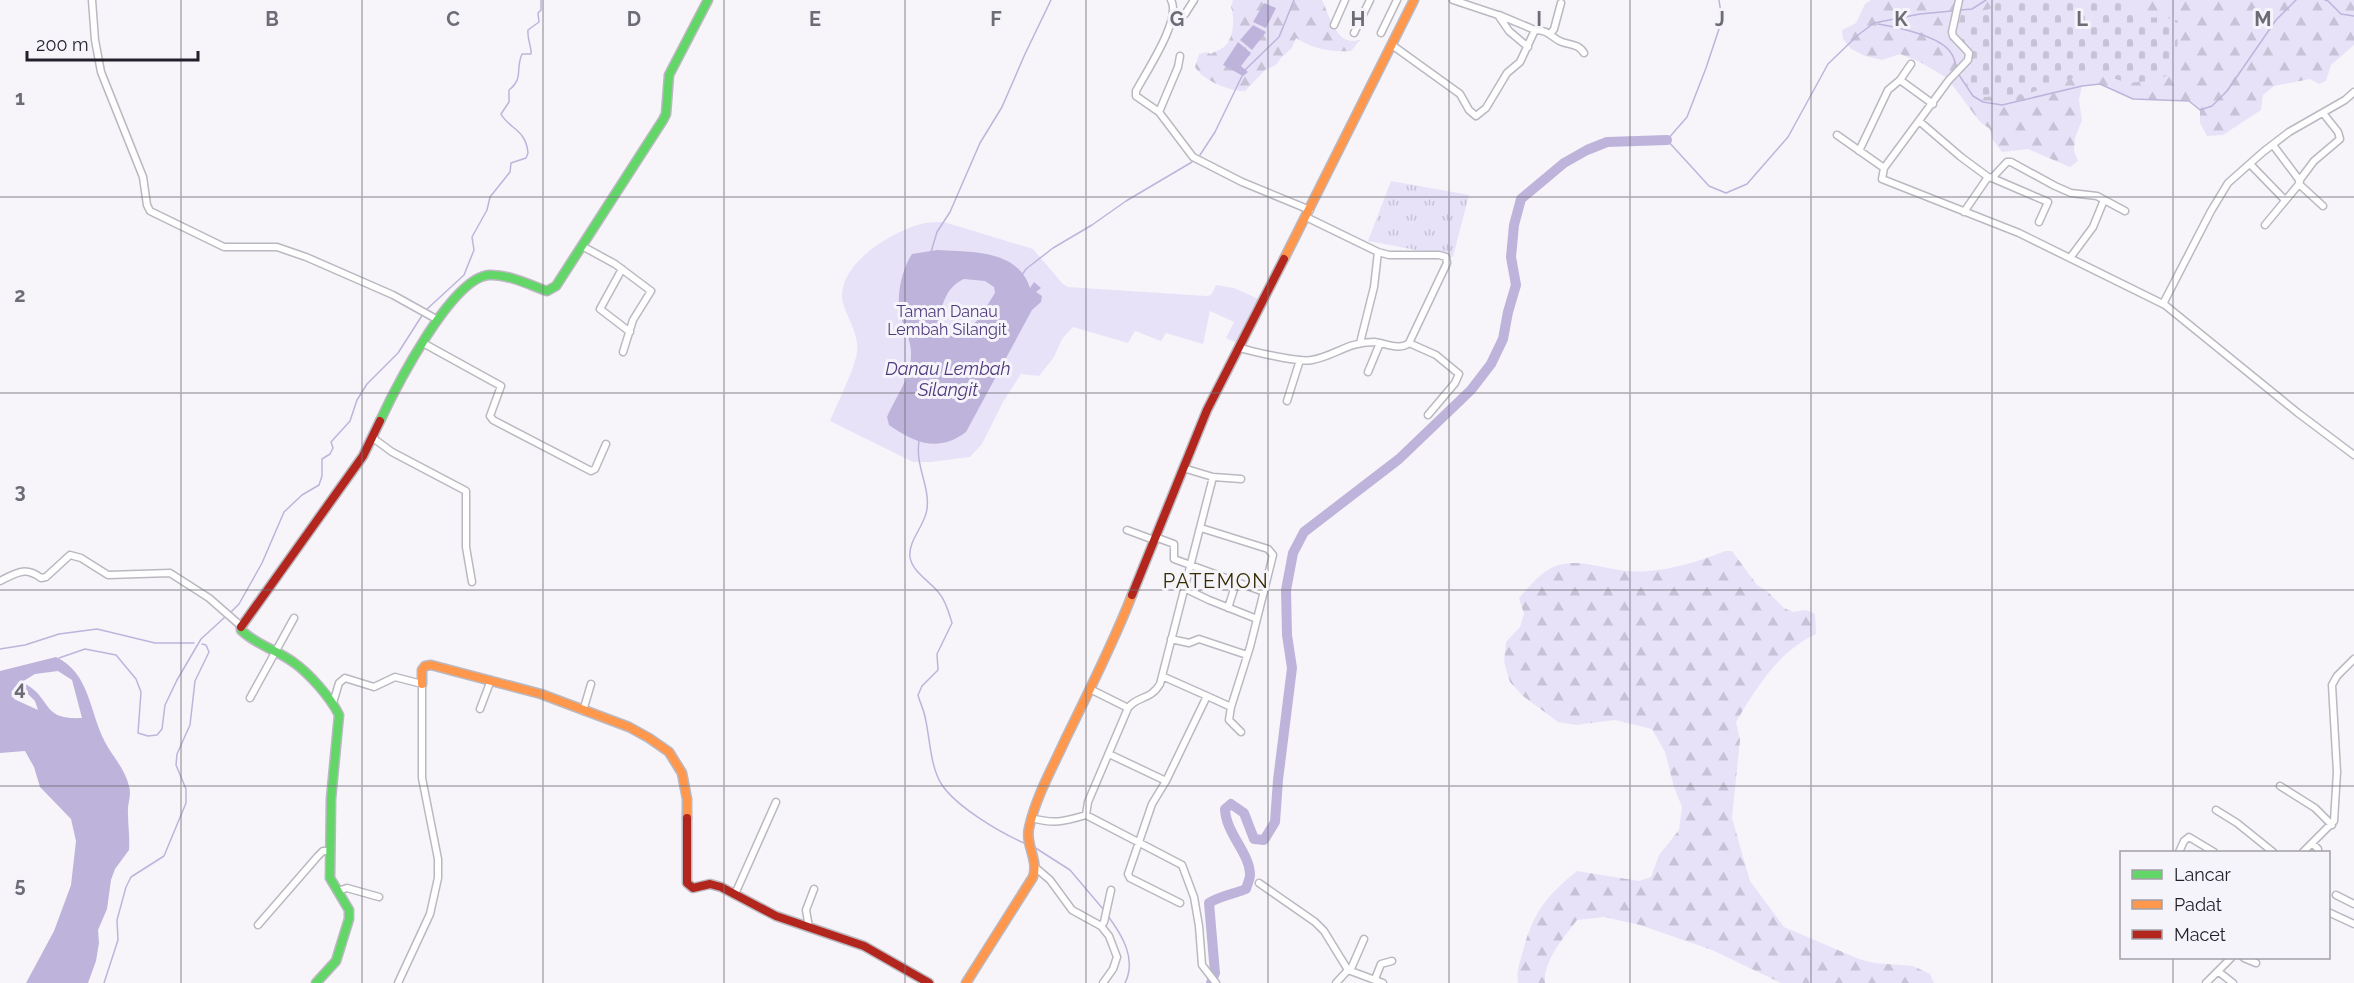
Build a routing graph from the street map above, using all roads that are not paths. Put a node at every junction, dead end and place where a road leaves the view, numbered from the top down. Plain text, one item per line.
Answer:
1 (92, 0) edge
2 (708, 0) edge
3 (1194, 0) edge
4 (1345, 0) edge
5 (1370, 0) edge
6 (1397, 0) edge
7 (1414, 0) edge
8 (1453, 0) edge
9 (1959, 0) edge
10 (1174, 2) edge
11 (1561, 3) dead end
12 (1185, 14) dead end
13 (1498, 15) junction
14 (1334, 25) dead end
15 (1535, 30) junction
16 (1354, 33) dead end
17 (1381, 33) dead end
18 (1551, 33) junction
19 (1392, 45) junction
20 (1528, 47) junction
21 (1584, 52) dead end
22 (1180, 56) dead end
23 (1911, 64) dead end
24 (1900, 80) junction
25 (2354, 92) edge
26 (1933, 104) junction
27 (1160, 112) junction
28 (2323, 113) junction
29 (1919, 121) junction
30 (1837, 135) dead end
31 (2273, 144) junction
32 (1859, 151) junction
33 (2250, 164) junction
34 (1884, 168) junction
35 (1990, 178) junction
36 (2299, 182) junction
37 (2104, 200) junction
38 (2285, 200) junction
39 (2323, 206) dead end
40 (2125, 211) dead end
41 (1965, 212) junction
42 (1308, 213) junction
43 (2039, 222) dead end
44 (2265, 225) dead end
45 (582, 246) junction
46 (1378, 252) junction
47 (2070, 258) junction
48 (622, 269) junction
49 (2165, 305) junction
50 (438, 320) junction
51 (630, 332) junction
52 (423, 343) junction
53 (1380, 343) junction
54 (1409, 343) junction
55 (1360, 344) junction
56 (1239, 348) junction
57 (623, 352) dead end
58 (1300, 360) junction
59 (1368, 372) dead end
60 (1287, 401) dead end
61 (1428, 415) dead end
62 (373, 438) junction
63 (606, 444) dead end
64 (2354, 455) edge
65 (1183, 468) junction
66 (1213, 477) junction
67 (1241, 479) dead end
68 (1201, 528) junction
69 (1127, 530) dead end
70 (1155, 538) junction
71 (1190, 564) junction
72 (0, 581) edge
73 (472, 582) dead end
74 (1236, 583) junction
75 (1184, 588) junction
76 (1264, 592) junction
77 (1228, 608) junction
78 (294, 618) dead end
79 (1257, 619) junction
80 (241, 626) junction
81 (1171, 639) junction
82 (276, 651) junction
83 (1247, 655) junction
84 (2354, 659) edge
85 (1162, 676) junction
86 (491, 680) junction
87 (422, 684) junction
88 (591, 684) dead end
89 (1090, 689) junction
90 (1207, 696) junction
91 (250, 698) dead end
92 (333, 703) junction
93 (1230, 707) junction
94 (1128, 708) junction
95 (480, 709) dead end
96 (583, 711) junction
97 (1241, 732) dead end
98 (1109, 754) junction
99 (1166, 781) junction
100 (2280, 786) dead end
101 (776, 802) dead end
102 (2216, 810) dead end
103 (1086, 815) junction
104 (1031, 818) junction
105 (2332, 825) junction
106 (1138, 843) junction
107 (2313, 844) junction
108 (331, 851) junction
109 (2179, 851) edge
110 (2212, 851) edge
111 (2272, 851) edge
112 (2304, 851) edge
113 (2318, 851) edge
114 (1036, 868) junction
115 (1259, 883) dead end
116 (814, 889) dead end
117 (1111, 890) dead end
118 (338, 891) junction
119 (735, 894) junction
120 (2336, 895) dead end
121 (379, 897) dead end
122 (1180, 903) dead end
123 (2354, 904) edge
124 (2330, 913) edge
125 (2354, 924) edge
126 (258, 925) dead end
127 (1101, 926) junction
128 (809, 927) junction
129 (1364, 939) dead end
130 (2229, 959) edge
131 (2248, 959) edge
132 (1392, 961) dead end
133 (2256, 963) dead end
134 (1349, 971) junction
135 (2218, 972) junction
136 (1375, 979) junction
137 (1214, 981) edge
138 (316, 983) edge
139 (398, 983) edge
140 (929, 983) edge
141 (966, 983) edge
142 (1103, 983) edge
143 (1336, 983) edge
144 (1383, 983) edge
145 (2206, 983) edge
146 (2234, 983) edge

1 - 50 street
2 - 45 street
3 - 12 street
4 - 14 street
5 - 16 street
6 - 17 street
7 - 19 street
8 - 13 street
9 - 26 street
10 - 27 street
11 - 18 street
13 - 15 street
13 - 20 street
15 - 18 street
15 - 20 street
18 - 21 street
19 - 20 street
19 - 42 street
22 - 27 street
23 - 24 street
24 - 26 street
24 - 32 street
25 - 28 street
26 - 29 street
27 - 42 street
28 - 31 street
28 - 36 street
29 - 34 street
29 - 35 street
30 - 32 street
31 - 33 street
31 - 36 street
32 - 34 street
33 - 38 street
33 - 49 street
34 - 41 street
35 - 37 street
35 - 41 street
35 - 43 street
36 - 38 street
36 - 39 street
37 - 40 street
37 - 47 street
38 - 44 street
41 - 47 street
42 - 46 street
42 - 56 street
45 - 48 street
45 - 50 street
46 - 54 street
46 - 55 street
47 - 49 street
48 - 51 street
48 - 51 street
49 - 64 street
50 - 52 street
51 - 57 street
52 - 62 street
52 - 63 street
53 - 54 street
53 - 55 street
53 - 59 street
54 - 61 street
55 - 58 street
56 - 58 street
56 - 65 street
58 - 60 street
62 - 73 street
62 - 80 street
65 - 66 street
65 - 70 street
66 - 67 street
66 - 68 street
68 - 71 street
68 - 76 street
69 - 70 street
70 - 71 street
70 - 89 street
71 - 74 street
71 - 75 street
72 - 80 street
74 - 76 street
74 - 77 street
75 - 77 street
75 - 81 street
76 - 79 street
77 - 79 street
78 - 82 street
79 - 83 street
80 - 82 street
81 - 83 street
81 - 85 street
82 - 91 street
82 - 92 street
83 - 93 street
84 - 105 street
85 - 90 street
85 - 94 street
86 - 87 street
86 - 95 street
86 - 96 street
87 - 92 street
87 - 139 street
88 - 96 street
89 - 94 street
89 - 104 street
90 - 93 street
90 - 99 street
92 - 108 street
93 - 97 street
94 - 98 street
96 - 119 street
98 - 99 street
98 - 103 street
99 - 106 street
100 - 105 street
101 - 119 street
102 - 111 street
103 - 104 street
103 - 106 street
104 - 114 street
105 - 107 street
106 - 122 street
106 - 137 street
107 - 112 street
107 - 113 street
108 - 118 street
108 - 126 street
109 - 110 street
114 - 127 street
114 - 141 street
115 - 134 street
116 - 128 street
117 - 127 street
118 - 121 street
118 - 138 street
119 - 128 street
120 - 123 street
124 - 125 street
127 - 142 street
128 - 140 street
129 - 134 street
130 - 135 street
131 - 133 street
132 - 136 street
134 - 136 street
134 - 143 street
135 - 145 street
135 - 146 street
136 - 144 street

